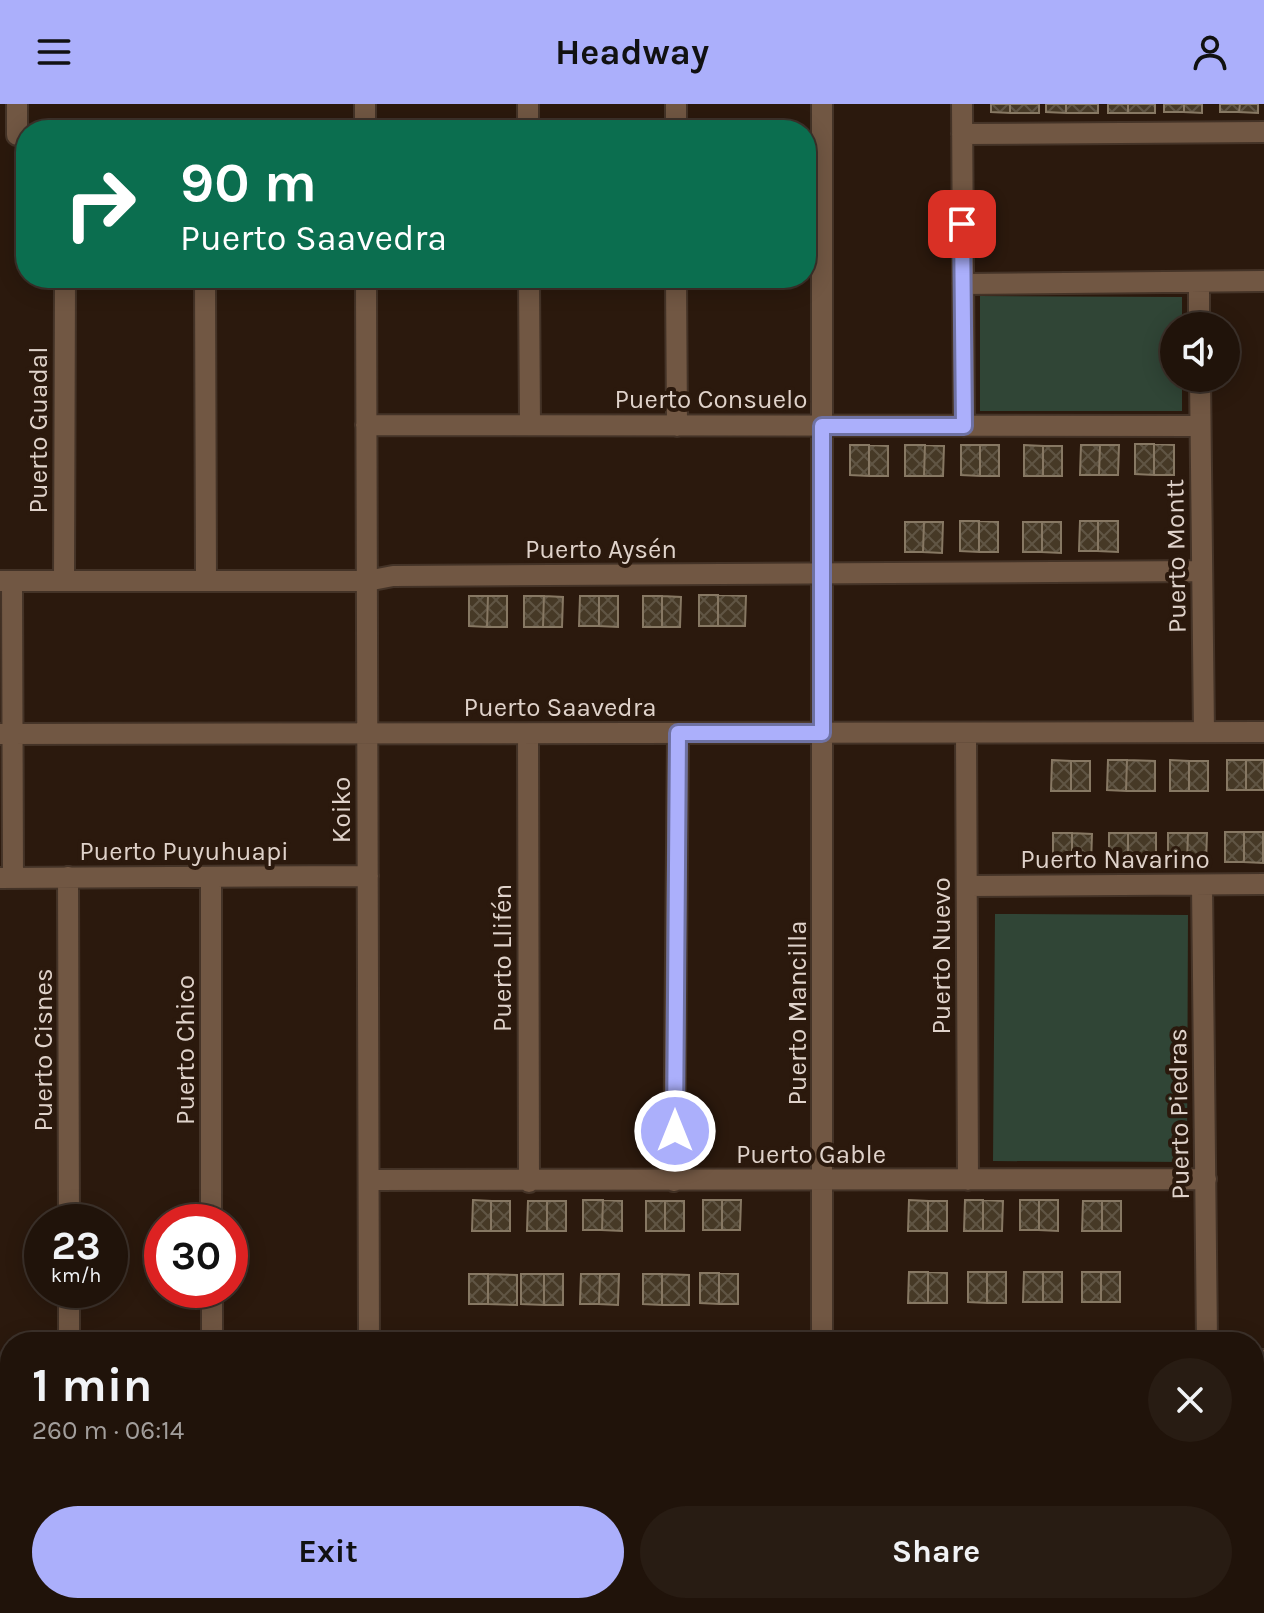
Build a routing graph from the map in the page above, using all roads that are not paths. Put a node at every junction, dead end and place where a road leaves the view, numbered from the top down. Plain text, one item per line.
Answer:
1 (17, 104) edge
2 (822, 104) edge
3 (962, 104) edge
4 (1264, 132) edge
5 (962, 134) junction
6 (14, 135) edge
7 (1264, 281) edge
8 (1199, 282) junction
9 (963, 284) junction
10 (65, 288) edge
11 (205, 288) edge
12 (366, 288) edge
13 (529, 288) edge
14 (676, 288) edge
15 (1199, 312) edge
16 (1200, 392) edge
17 (366, 425) junction
18 (530, 425) junction
19 (677, 426) junction
20 (822, 426) junction
21 (964, 426) junction
22 (1200, 426) junction
23 (1202, 571) junction
24 (822, 573) junction
25 (6, 581) edge
26 (64, 581) junction
27 (206, 581) junction
28 (367, 581) junction
29 (1204, 732) junction
30 (1264, 732) edge
31 (678, 733) junction
32 (822, 733) junction
33 (966, 733) junction
34 (6, 734) edge
35 (367, 734) junction
36 (528, 734) junction
37 (368, 876) junction
38 (68, 877) junction
39 (211, 877) junction
40 (7, 878) edge
41 (1264, 884) edge
42 (1202, 885) junction
43 (967, 886) junction
44 (1206, 1179) junction
45 (369, 1180) junction
46 (823, 1180) junction
47 (968, 1180) junction
48 (674, 1181) junction
49 (529, 1182) junction
50 (69, 1204) edge
51 (211, 1204) edge
52 (69, 1308) edge
53 (212, 1308) edge
54 (69, 1332) edge
55 (212, 1332) edge
56 (369, 1332) edge
57 (822, 1332) edge
58 (1207, 1332) edge

1 - 6 street
2 - 20 street, Puerto Mancilla
3 - 5 street
4 - 5 street
5 - 9 street
7 - 8 street
8 - 9 street
8 - 15 street
9 - 21 street
10 - 26 street, Puerto Guadal
11 - 27 street
12 - 17 street, Koiko
13 - 18 street
14 - 19 street
16 - 22 street, Puerto Montt
17 - 18 street, Puerto Consuelo
17 - 28 street, Koiko
18 - 19 street, Puerto Consuelo
19 - 20 street, Puerto Consuelo
20 - 21 street, Puerto Consuelo
20 - 24 street, Puerto Mancilla
21 - 22 street, Puerto Consuelo
22 - 23 street, Puerto Montt
23 - 24 street, Puerto Aysén
23 - 29 street, Puerto Montt
24 - 28 street, Puerto Aysén
24 - 32 street, Puerto Mancilla
25 - 26 street, Puerto Aysén
25 - 34 street
26 - 27 street, Puerto Aysén
27 - 28 street, Puerto Aysén
28 - 35 street, Koiko
29 - 30 street, Puerto Saavedra
29 - 33 street, Puerto Saavedra
31 - 32 street, Puerto Saavedra
31 - 36 street, Puerto Saavedra
31 - 48 street
32 - 33 street, Puerto Saavedra
32 - 46 street, Puerto Mancilla
33 - 43 street, Puerto Nuevo
34 - 35 street, Puerto Saavedra
34 - 40 street
35 - 36 street, Puerto Saavedra
35 - 37 street, Koiko
36 - 49 street, Puerto Llifén
37 - 39 street, Puerto Puyuhuapi
37 - 45 street, Koiko
38 - 39 street, Puerto Puyuhuapi
38 - 40 street, Puerto Puyuhuapi
38 - 50 street, Puerto Cisnes
39 - 51 street, Puerto Chico
41 - 42 street, Puerto Navarino
42 - 43 street, Puerto Navarino
42 - 44 street, Puerto Piedras
43 - 47 street, Puerto Nuevo
44 - 47 street, Puerto Gable
44 - 58 street, Puerto Piedras
45 - 49 street, Puerto Gable
45 - 56 street, Koiko
46 - 47 street, Puerto Gable
46 - 48 street, Puerto Gable
46 - 57 street, Puerto Mancilla
48 - 49 street, Puerto Gable
52 - 54 street
53 - 55 street

